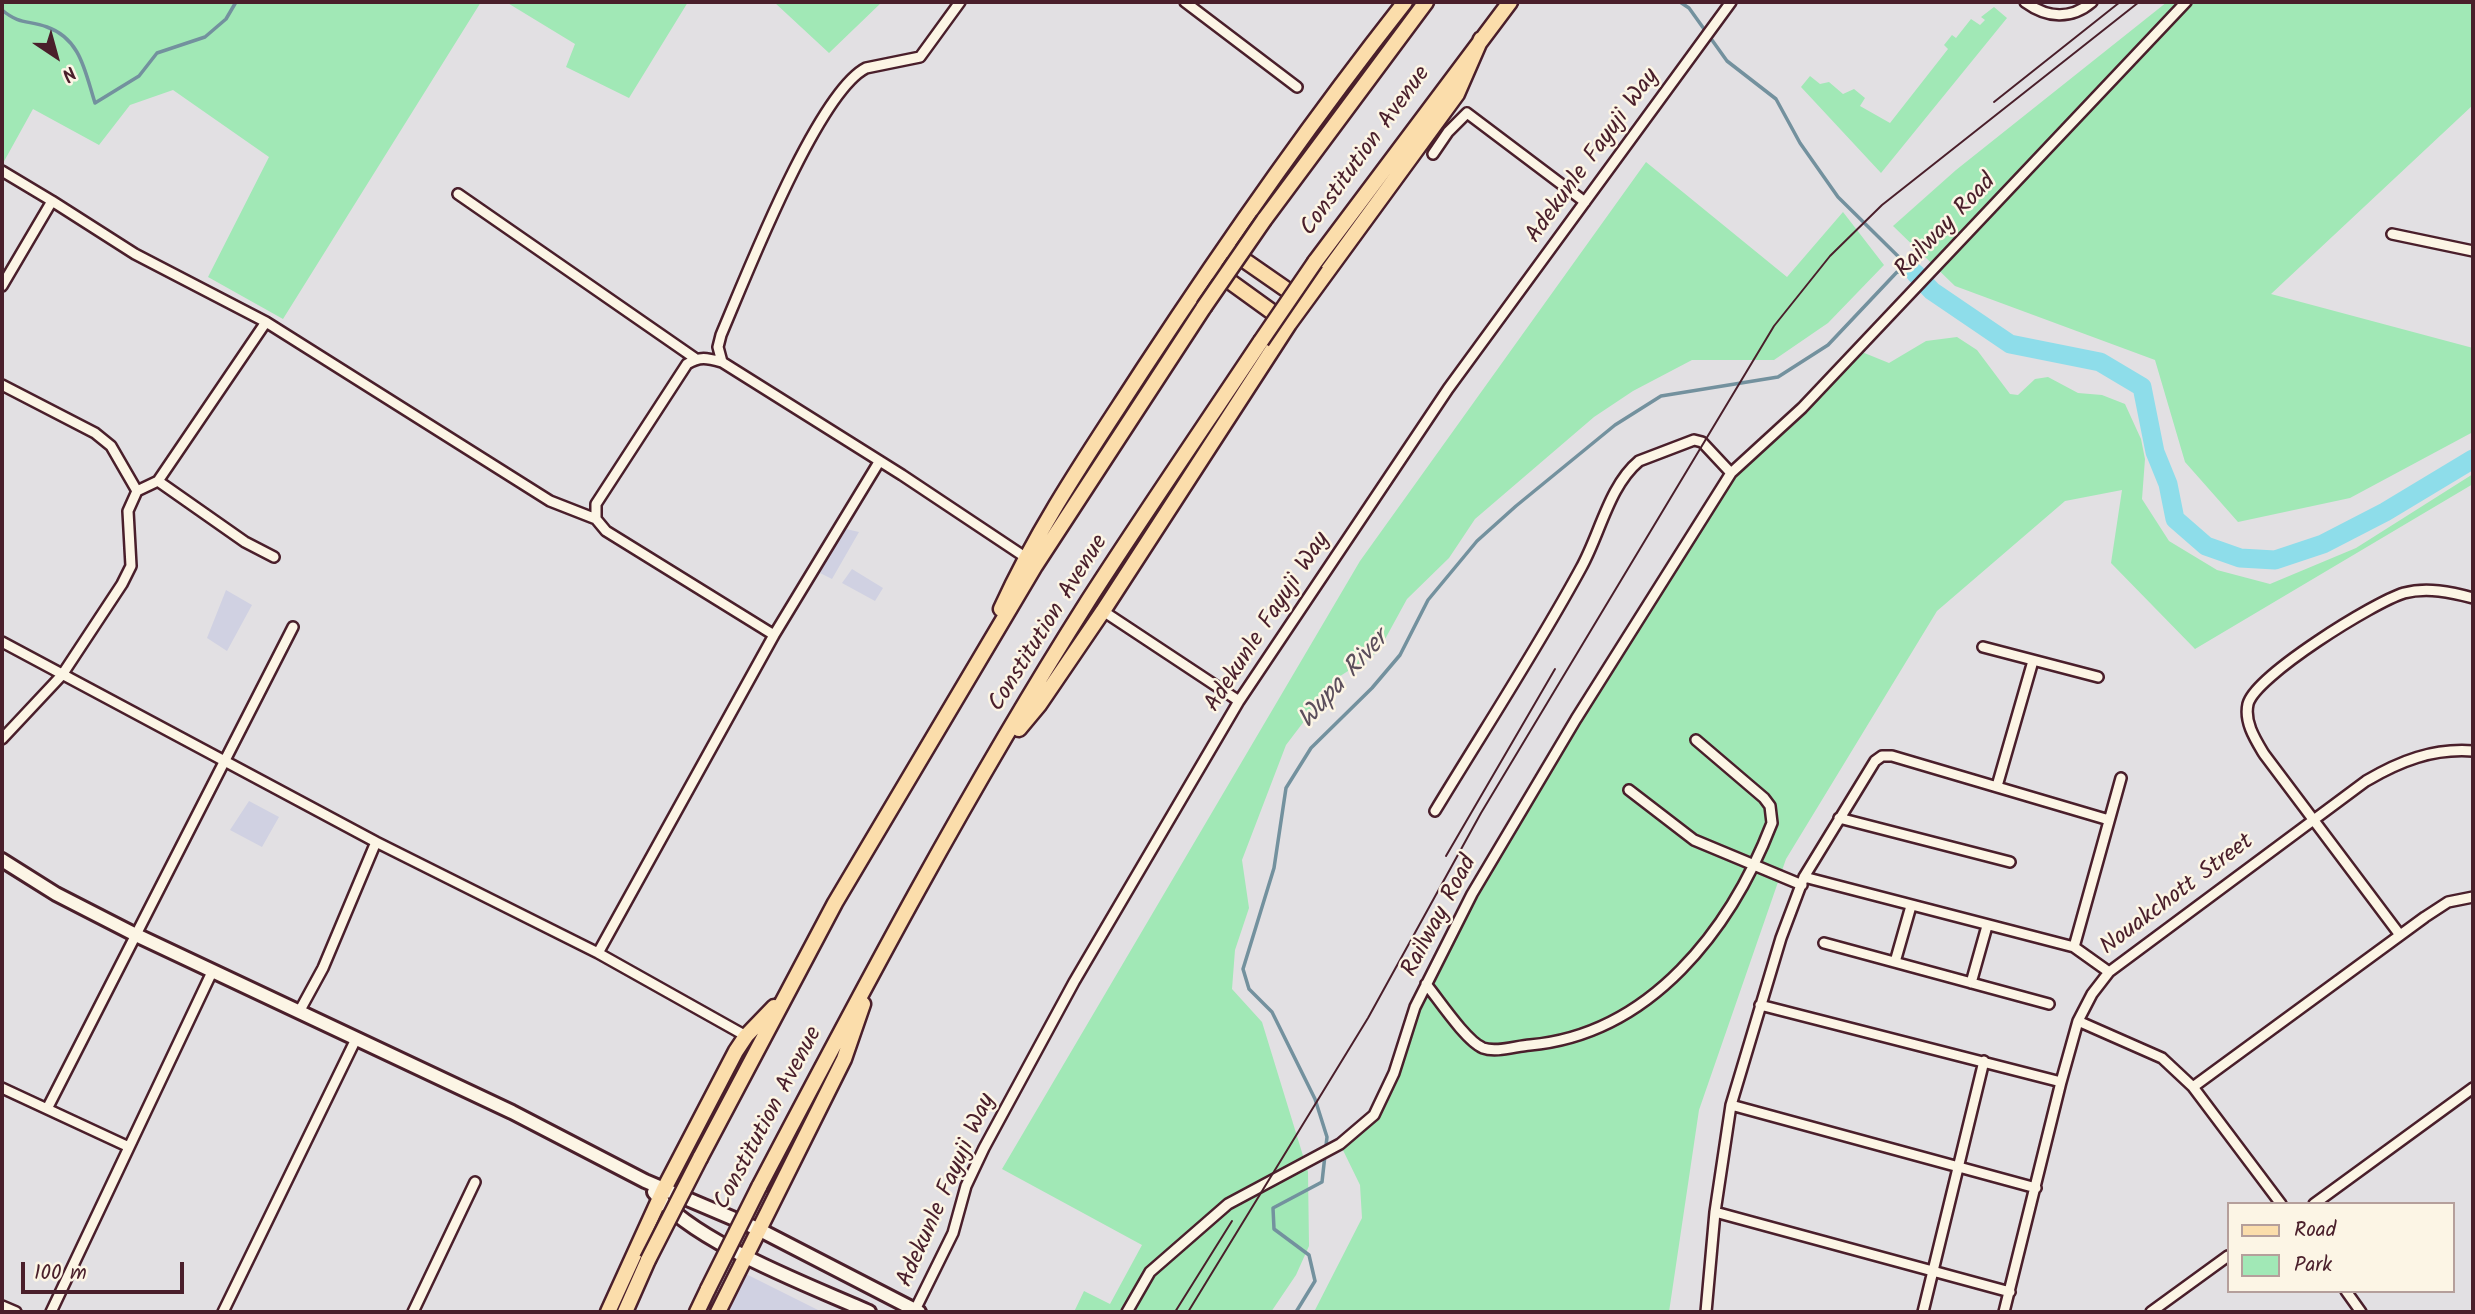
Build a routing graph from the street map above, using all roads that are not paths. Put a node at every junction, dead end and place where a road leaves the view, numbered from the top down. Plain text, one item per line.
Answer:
1 (960, 2) edge
2 (1185, 2) edge
3 (1405, 2) edge
4 (1426, 2) edge
5 (1510, 2) edge
6 (1731, 2) edge
7 (2025, 2) edge
8 (2092, 2) edge
9 (2186, 2) edge
10 (1480, 38) junction
11 (1297, 87) dead end
12 (1433, 154) dead end
13 (2, 171) edge
14 (458, 194) dead end
15 (52, 201) junction
16 (1585, 202) junction
17 (2392, 234) dead end
18 (1224, 246) junction
19 (2473, 251) edge
20 (1210, 267) junction
21 (2, 286) edge
22 (1304, 302) junction
23 (266, 322) junction
24 (1289, 324) junction
25 (696, 359) junction
26 (722, 362) junction
27 (2, 385) edge
28 (879, 462) junction
29 (1731, 473) junction
30 (158, 481) junction
31 (137, 491) junction
32 (596, 519) junction
33 (274, 557) dead end
34 (1025, 558) junction
35 (2473, 598) edge
36 (1102, 611) junction
37 (293, 627) dead end
38 (774, 635) junction
39 (2, 642) edge
40 (1983, 647) dead end
41 (2033, 661) junction
42 (62, 675) junction
43 (2098, 677) dead end
44 (969, 679) junction
45 (1239, 701) junction
46 (2, 739) edge
47 (1696, 740) dead end
48 (1002, 744) junction
49 (2473, 751) edge
50 (225, 761) junction
51 (2121, 778) dead end
52 (1997, 786) junction
53 (1629, 790) dead end
54 (1435, 811) dead end
55 (1839, 818) junction
56 (2313, 819) junction
57 (2109, 820) junction
58 (376, 842) junction
59 (2, 860) edge
60 (2010, 862) dead end
61 (1752, 865) junction
62 (1803, 881) junction
63 (2473, 897) edge
64 (1911, 906) junction
65 (1987, 926) junction
66 (134, 934) junction
67 (2400, 935) junction
68 (1824, 943) dead end
69 (2074, 947) junction
70 (598, 953) junction
71 (1895, 962) junction
72 (877, 965) junction
73 (212, 972) junction
74 (2109, 972) junction
75 (1971, 983) junction
76 (1426, 984) junction
77 (785, 996) junction
78 (2049, 1004) dead end
79 (1760, 1005) junction
80 (299, 1012) junction
81 (2078, 1021) junction
82 (746, 1035) junction
83 (356, 1039) junction
84 (1984, 1061) junction
85 (2061, 1082) junction
86 (2193, 1087) junction
87 (2, 1088) edge
88 (2473, 1088) edge
89 (1731, 1105) junction
90 (48, 1107) junction
91 (129, 1147) junction
92 (1956, 1166) junction
93 (475, 1182) dead end
94 (2036, 1188) junction
95 (662, 1194) junction
96 (2279, 1202) edge
97 (2317, 1202) edge
98 (1714, 1212) junction
99 (758, 1229) junction
100 (745, 1256) junction
101 (2226, 1257) edge
102 (1933, 1272) junction
103 (2010, 1292) junction
104 (2347, 1293) edge
105 (2, 1306) edge
106 (917, 1311) edge
107 (16, 1312) edge
108 (51, 1312) edge
109 (223, 1312) edge
110 (412, 1312) edge
111 (608, 1312) edge
112 (625, 1312) edge
113 (697, 1312) edge
114 (718, 1312) edge
115 (869, 1312) edge
116 (1127, 1312) edge
117 (1706, 1312) edge
118 (1923, 1312) edge
119 (2004, 1312) edge
120 (2151, 1312) edge
121 (2361, 1312) edge

1 - 26 street
2 - 11 street
3 - 18 main road
4 - 44 main road, Constitution Avenue, bridge
5 - 10 main road, Constitution Avenue
6 - 16 street, Adekunle Fayuji Way
7 - 8 street
9 - 29 street, Railway Road
10 - 22 main road
10 - 48 main road, Constitution Avenue, bridge
12 - 16 street
13 - 15 street
14 - 25 street
15 - 21 street
15 - 23 street
16 - 45 street, Adekunle Fayuji Way
17 - 19 street
18 - 20 main road
18 - 22 main road
20 - 24 main road
20 - 34 main road
22 - 24 main road
23 - 30 street
23 - 32 street
24 - 36 main road
25 - 26 street
25 - 32 street
26 - 28 street
27 - 31 street
28 - 34 street
28 - 38 street
29 - 54 street
29 - 76 street, Railway Road
30 - 31 street
30 - 33 street
31 - 42 street
32 - 38 street
34 - 44 main road
35 - 56 street
36 - 45 street
36 - 48 main road
37 - 50 street
38 - 70 street
39 - 42 street
40 - 41 street
41 - 43 street
41 - 52 street
42 - 46 street
42 - 50 street
44 - 77 main road, Constitution Avenue
45 - 106 street, Adekunle Fayuji Way
47 - 61 street
48 - 72 main road, Constitution Avenue
49 - 56 street, Nouakchott Street
50 - 58 street
50 - 66 street
51 - 57 street
52 - 55 street
52 - 57 street
53 - 61 street
55 - 60 street
55 - 62 street
56 - 67 street
56 - 74 street, Nouakchott Street
57 - 69 street
58 - 70 street
58 - 80 street
59 - 66 street
61 - 62 street
61 - 76 street
62 - 64 street
62 - 79 street
63 - 67 street
64 - 65 street
64 - 71 street
65 - 69 street
65 - 75 street
66 - 73 street
66 - 90 street
67 - 86 street
68 - 71 street
69 - 74 street
70 - 82 street
71 - 75 street
72 - 99 main road
72 - 113 main road, Constitution Avenue, bridge
73 - 80 street
73 - 91 street
74 - 81 street, Nouakchott Street
75 - 78 street
76 - 116 street, Railway Road
77 - 82 main road
77 - 112 main road, Constitution Avenue, bridge
79 - 84 street
79 - 89 street
80 - 83 street
81 - 85 street, Nouakchott Street
81 - 86 street
82 - 95 main road
83 - 95 street
83 - 109 street
84 - 85 street
84 - 92 street
85 - 94 street, Nouakchott Street
86 - 96 street
87 - 90 street
88 - 97 street
89 - 92 street
89 - 98 street
90 - 91 street
91 - 108 street
92 - 94 street
92 - 102 street
93 - 110 street
94 - 103 street, Nouakchott Street
95 - 99 street
95 - 100 street
95 - 111 main road
98 - 102 street
98 - 117 street
99 - 100 main road
99 - 106 street
100 - 114 main road
100 - 115 street
101 - 120 street
102 - 103 street
102 - 118 street
103 - 119 street, Nouakchott Street
104 - 121 street
105 - 107 street

